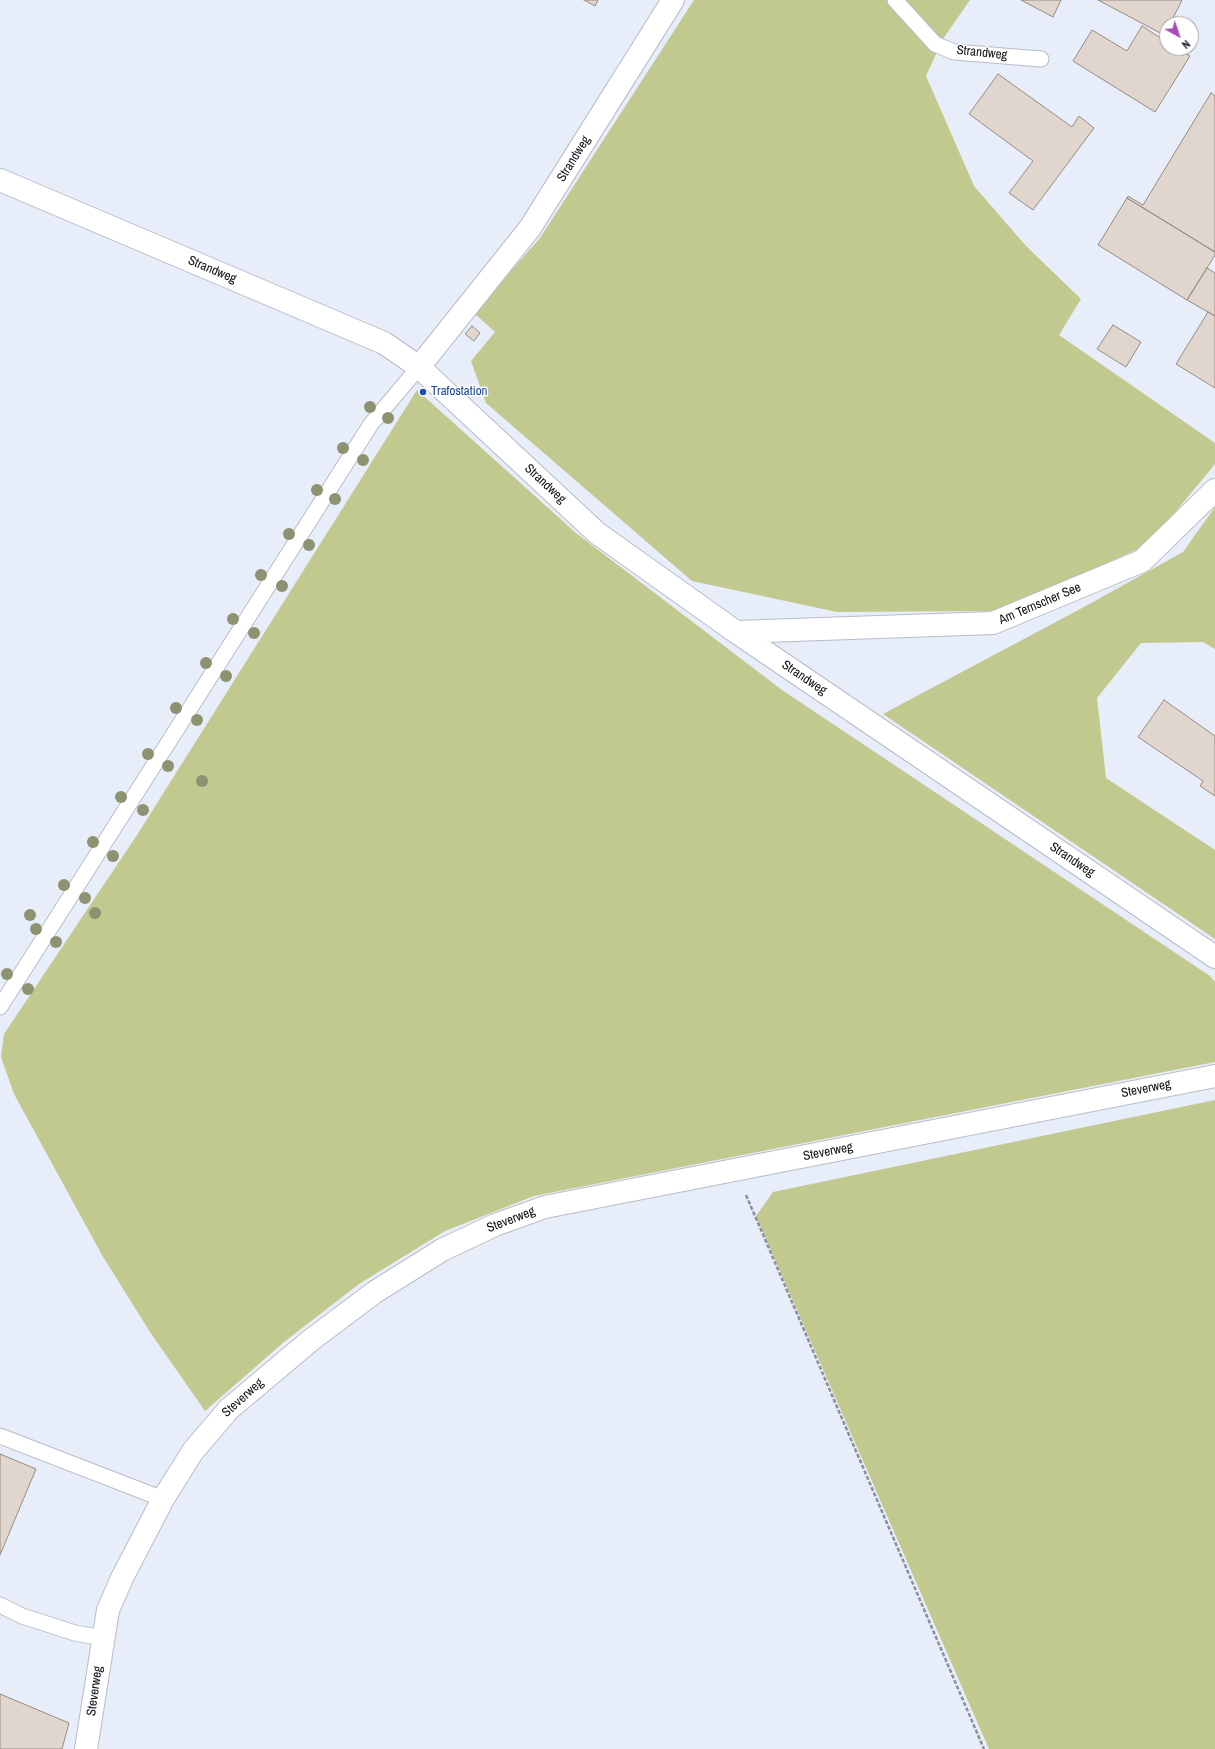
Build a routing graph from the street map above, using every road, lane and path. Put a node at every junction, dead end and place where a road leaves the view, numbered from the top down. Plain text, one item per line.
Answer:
1 (673, 0) edge
2 (895, 0) edge
3 (1041, 59) dead end
4 (0, 180) edge
5 (419, 367) junction
6 (1215, 490) edge
7 (736, 632) junction
8 (1215, 956) edge
9 (0, 1007) edge
10 (1215, 1076) edge
11 (735, 1170) junction
12 (0, 1436) edge
13 (163, 1499) junction
14 (0, 1605) edge
15 (103, 1638) junction
16 (86, 1749) edge
17 (984, 1749) edge

1 - 5 street, Strandweg
2 - 3 lane, Strandweg
4 - 5 street, Strandweg
5 - 7 street, Strandweg
5 - 9 lane
6 - 7 street, Am Ternscher See
7 - 8 street, Strandweg
10 - 11 street, Steverweg
11 - 13 street, Steverweg
11 - 17 path
12 - 13 lane
13 - 15 street, Steverweg
14 - 15 lane
15 - 16 street, Steverweg

